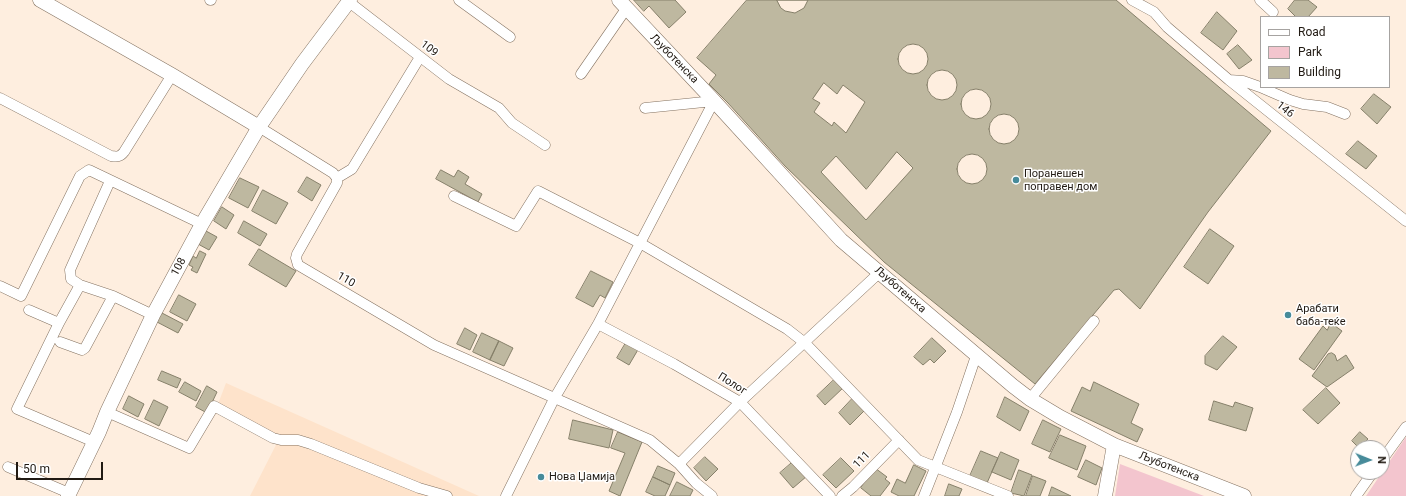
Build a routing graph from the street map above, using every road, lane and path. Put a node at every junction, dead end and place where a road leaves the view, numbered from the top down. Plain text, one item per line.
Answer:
1 (40, 0) edge
2 (459, 0) edge
3 (1132, 0) edge
4 (1150, 0) edge
5 (1260, 0) edge
6 (349, 1) edge
7 (623, 5) edge
8 (1154, 12) junction
9 (1273, 12) dead end
10 (510, 37) dead end
11 (420, 57) junction
12 (581, 74) dead end
13 (172, 75) junction
14 (1229, 80) junction
15 (1260, 88) edge
16 (1261, 88) edge
17 (0, 98) edge
18 (714, 101) junction
19 (645, 108) dead end
20 (1345, 114) dead end
21 (259, 127) junction
22 (545, 145) dead end
23 (337, 178) junction
24 (110, 181) junction
25 (454, 196) dead end
26 (1406, 221) edge
27 (202, 224) junction
28 (640, 243) junction
29 (880, 273) junction
30 (80, 285) junction
31 (0, 286) edge
32 (113, 296) junction
33 (29, 310) dead end
34 (153, 315) junction
35 (1094, 320) dead end
36 (59, 323) junction
37 (598, 324) junction
38 (60, 342) dead end
39 (805, 343) junction
40 (976, 356) junction
41 (554, 399) junction
42 (1030, 399) junction
43 (740, 402) junction
44 (107, 412) junction
45 (1406, 427) edge
46 (899, 440) junction
47 (94, 442) junction
48 (1114, 446) junction
49 (1390, 449) edge
50 (679, 464) junction
51 (8, 467) dead end
52 (936, 467) junction
53 (1368, 480) edge
54 (69, 495) edge
55 (448, 496) edge
56 (506, 496) edge
57 (712, 496) edge
58 (830, 496) edge
59 (842, 496) edge
60 (924, 496) edge
61 (1008, 496) edge
62 (1104, 496) edge
63 (1244, 496) edge
64 (1356, 496) edge

1 - 13 street
2 - 10 street
3 - 8 street, 146
4 - 8 street, 146
5 - 9 street
6 - 11 street, 109
6 - 21 street, 108
7 - 12 street
7 - 18 street, Љуботенска
8 - 14 street, 146
11 - 22 street, 109
11 - 23 street
13 - 17 street
13 - 21 street
14 - 15 street
14 - 26 street, 146
16 - 20 street
18 - 19 street
18 - 28 street
18 - 29 street, Љуботенска
21 - 23 street
21 - 27 street, 108
23 - 41 street, 110
24 - 27 street
24 - 30 street
24 - 31 street
25 - 28 street
27 - 34 street, 108
28 - 37 street
28 - 39 street
29 - 39 street
29 - 40 street, Љуботенска
30 - 32 street
30 - 36 street
32 - 34 street
32 - 38 street
33 - 36 street
34 - 44 street, 108
35 - 42 street
36 - 47 street
37 - 41 street
37 - 43 street, Полог
39 - 43 street
39 - 46 street
40 - 42 street, Љуботенска
40 - 52 street
41 - 50 street
41 - 56 street
42 - 48 street, Љуботенска
43 - 50 street
43 - 58 street, Полог
44 - 47 street, 108
44 - 55 street
45 - 49 street
46 - 52 street
46 - 59 street, 111
47 - 54 street, 108
48 - 62 street
48 - 63 street, Љуботенска
50 - 57 street
51 - 54 street
52 - 60 street
52 - 61 street
53 - 64 street

